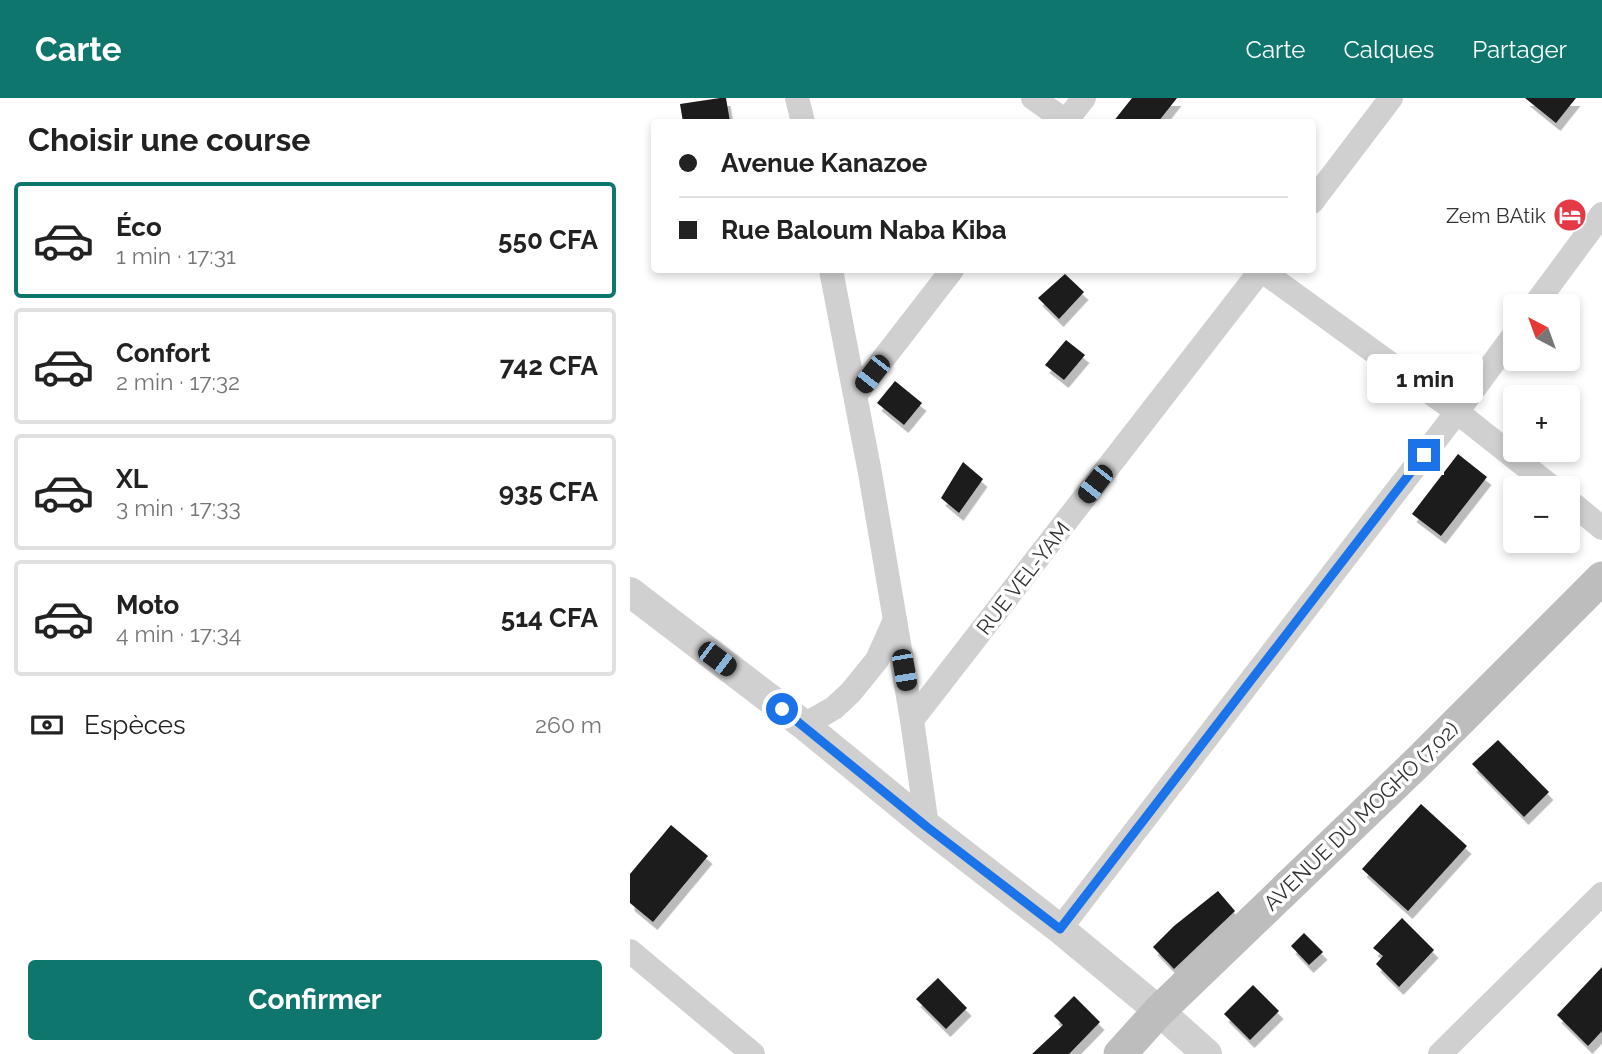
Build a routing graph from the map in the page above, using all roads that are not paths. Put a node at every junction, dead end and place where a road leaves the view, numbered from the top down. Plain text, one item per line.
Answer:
1 (797, 98) edge
2 (1034, 98) edge
3 (1084, 98) edge
4 (1391, 98) edge
5 (802, 119) edge
6 (1062, 119) edge
7 (1068, 119) edge
8 (1316, 197) edge
9 (1602, 214) edge
10 (832, 273) edge
11 (950, 273) edge
12 (1259, 273) edge
13 (1265, 273) edge
14 (1543, 294) edge
15 (1503, 350) edge
16 (856, 394) junction
17 (1457, 412) junction
18 (1538, 476) edge
19 (1580, 510) edge
20 (1602, 528) edge
21 (1602, 578) edge
22 (630, 592) edge
23 (895, 620) junction
24 (912, 720) junction
25 (804, 725) junction
26 (927, 827) junction
27 (1602, 894) edge
28 (1060, 929) junction
29 (630, 951) edge
30 (1159, 1011) junction
31 (753, 1054) edge
32 (1120, 1054) edge
33 (1207, 1054) edge
34 (1440, 1054) edge

1 - 5 street
2 - 6 street
3 - 7 street
4 - 8 street
9 - 14 street
10 - 16 street
11 - 16 street
12 - 24 street, RUE VEL-YAM
13 - 17 street
15 - 17 street
16 - 23 street
17 - 18 street
17 - 28 street
19 - 20 street
21 - 30 main road, AVENUE DU MOGHO (7.02)
22 - 25 street
23 - 24 street
23 - 25 street
24 - 26 street
25 - 26 street
26 - 28 street
27 - 34 street
28 - 30 street
29 - 31 street
30 - 32 main road, AVENUE DU MOGHO (7.02)
30 - 33 street

